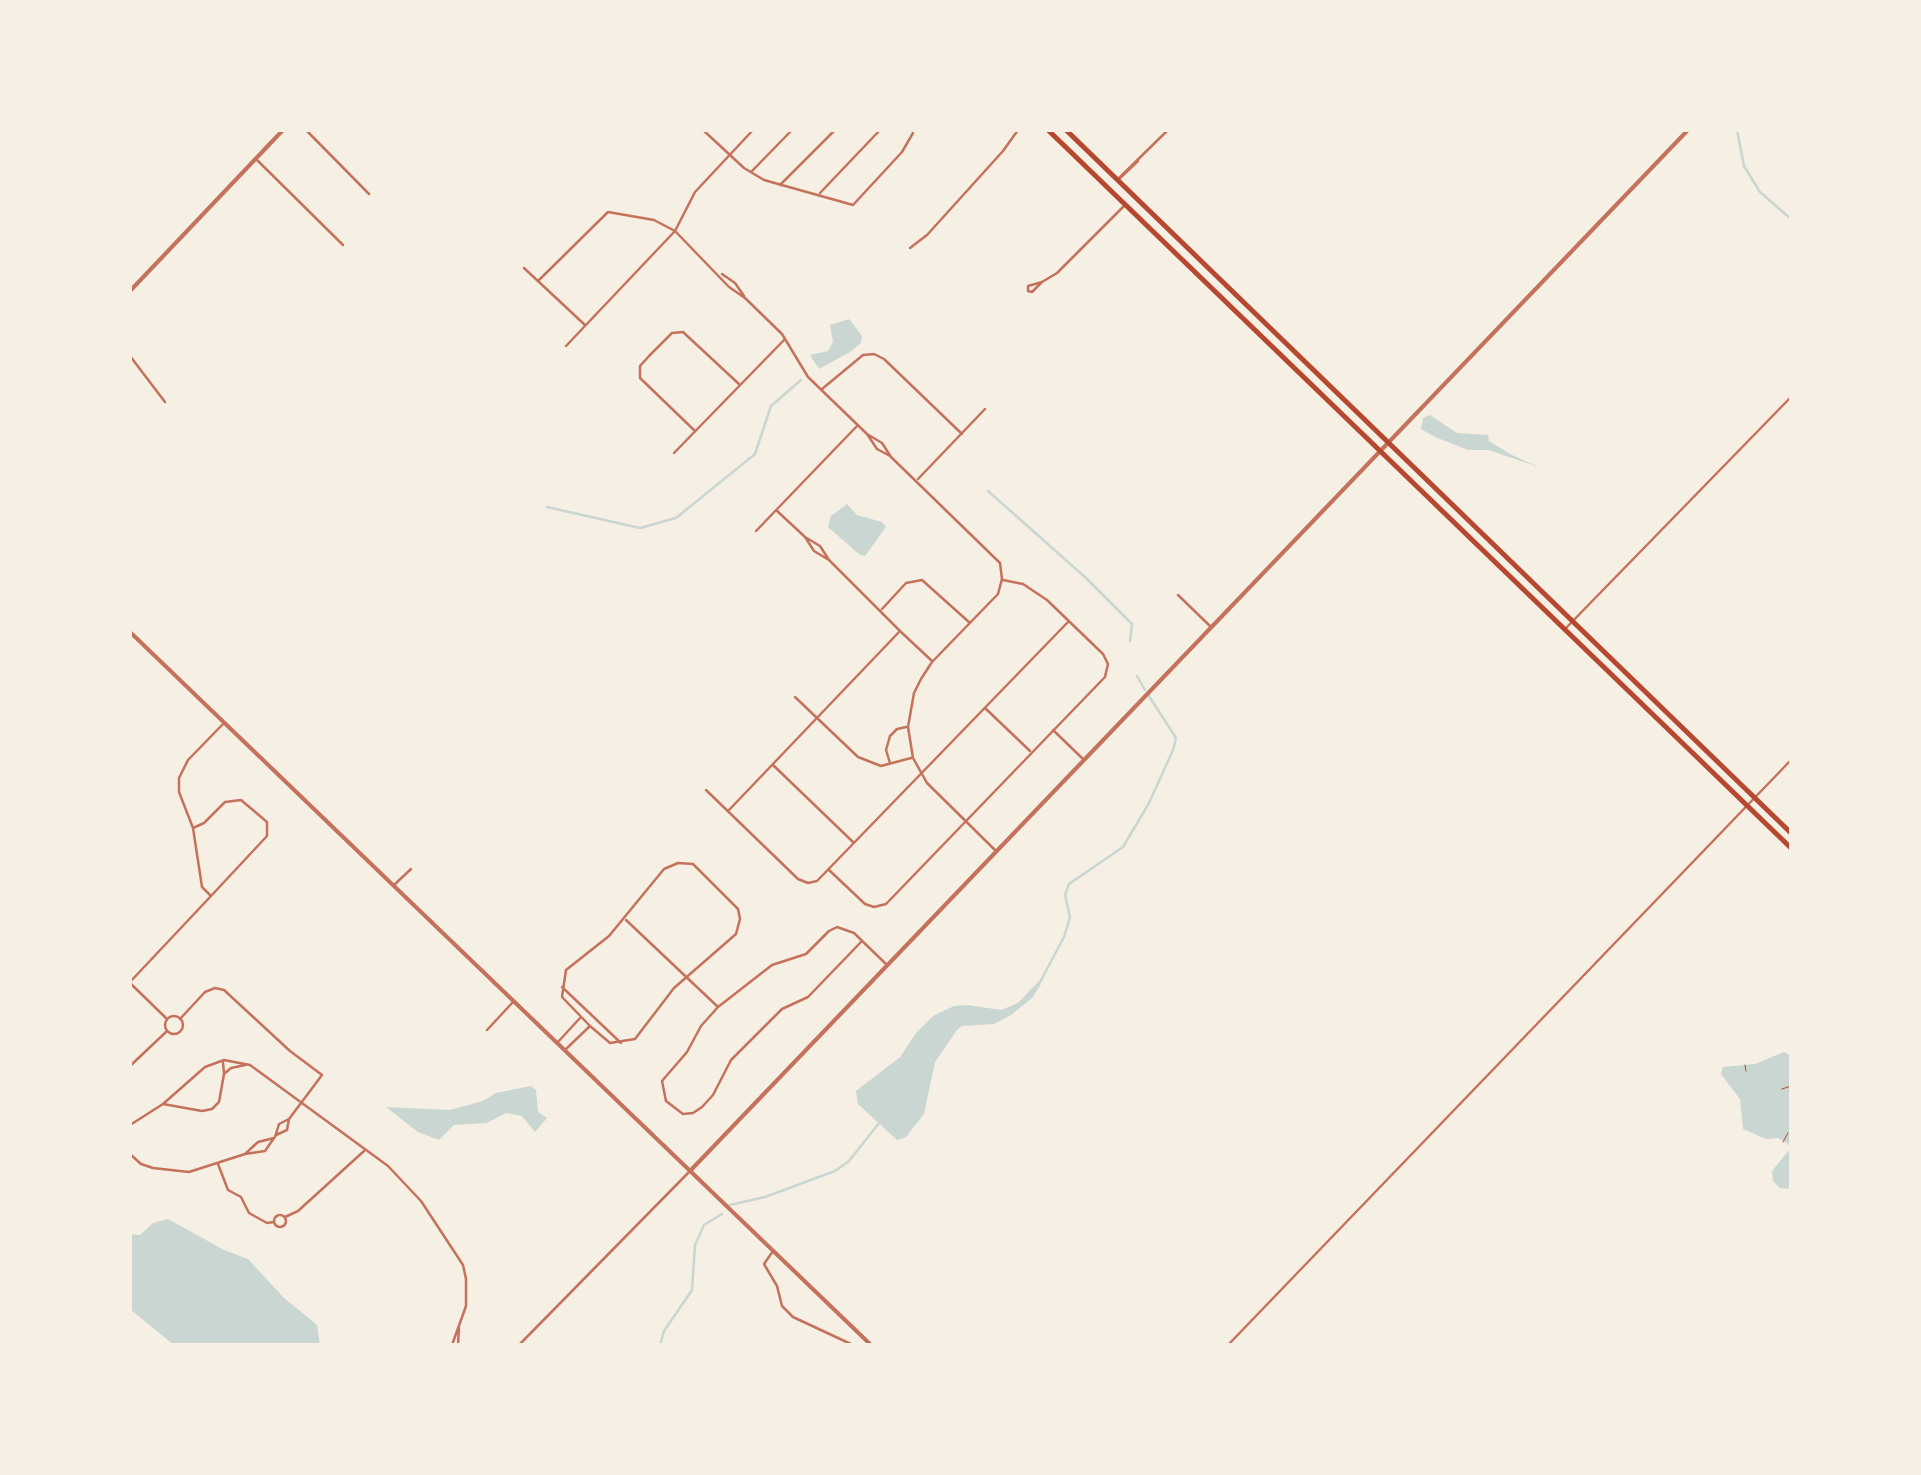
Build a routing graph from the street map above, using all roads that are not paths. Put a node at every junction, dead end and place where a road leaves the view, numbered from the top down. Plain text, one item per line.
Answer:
1 (283, 130) edge
2 (306, 130) edge
3 (704, 130) edge
4 (752, 130) edge
5 (792, 130) edge
6 (835, 130) edge
7 (880, 130) edge
8 (1018, 130) edge
9 (1048, 130) edge
10 (1066, 130) edge
11 (1168, 130) edge
12 (1688, 130) edge
13 (911, 132) edge
14 (920, 134) dead end
15 (730, 154) junction
16 (256, 158) junction
17 (751, 173) junction
18 (1117, 180) junction
19 (780, 185) junction
20 (369, 194) dead end
21 (818, 194) junction
22 (1125, 205) junction
23 (675, 231) junction
24 (343, 244) dead end
25 (910, 248) dead end
26 (524, 268) dead end
27 (1218, 277) junction
28 (538, 281) junction
29 (1042, 282) dead end
30 (1210, 286) junction
31 (130, 290) edge
32 (586, 326) junction
33 (786, 338) junction
34 (566, 346) dead end
35 (130, 356) edge
36 (740, 384) junction
37 (821, 390) junction
38 (1791, 397) edge
39 (166, 402) dead end
40 (985, 409) dead end
41 (858, 425) junction
42 (695, 431) junction
43 (962, 434) junction
44 (1387, 443) junction
45 (1379, 451) junction
46 (674, 453) dead end
47 (917, 480) junction
48 (776, 510) junction
49 (756, 531) dead end
50 (1002, 580) junction
51 (1178, 595) dead end
52 (882, 610) junction
53 (1069, 621) junction
54 (1572, 622) junction
55 (970, 623) junction
56 (1212, 628) junction
57 (1565, 629) junction
58 (900, 631) junction
59 (130, 632) edge
60 (932, 662) junction
61 (796, 697) dead end
62 (985, 708) junction
63 (818, 717) junction
64 (224, 724) junction
65 (908, 728) junction
66 (1053, 730) junction
67 (1031, 752) junction
68 (913, 758) junction
69 (1084, 760) junction
70 (1791, 760) edge
71 (890, 764) junction
72 (773, 765) junction
73 (922, 774) junction
74 (706, 790) dead end
75 (1754, 798) junction
76 (1748, 805) junction
77 (728, 811) junction
78 (965, 822) junction
79 (193, 828) junction
80 (1791, 834) edge
81 (854, 843) junction
82 (1791, 848) edge
83 (997, 852) junction
84 (411, 870) dead end
85 (829, 870) junction
86 (393, 886) junction
87 (211, 896) junction
88 (625, 918) junction
89 (862, 941) junction
90 (888, 966) junction
91 (687, 977) junction
92 (130, 982) edge
93 (561, 986) junction
94 (514, 1002) junction
95 (718, 1007) junction
96 (589, 1014) junction
97 (167, 1019) junction
98 (180, 1019) junction
99 (582, 1019) junction
100 (590, 1026) junction
101 (487, 1030) dead end
102 (167, 1031) junction
103 (557, 1043) junction
104 (621, 1044) junction
105 (565, 1050) junction
106 (223, 1060) junction
107 (130, 1066) edge
108 (250, 1066) junction
109 (224, 1074) junction
110 (302, 1102) junction
111 (164, 1104) junction
112 (289, 1119) junction
113 (130, 1126) edge
114 (275, 1137) junction
115 (366, 1148) junction
116 (130, 1154) edge
117 (245, 1154) junction
118 (218, 1163) junction
119 (141, 1164) junction
120 (130, 1166) edge
121 (690, 1171) junction
122 (285, 1218) junction
123 (274, 1222) junction
124 (774, 1250) junction
125 (459, 1327) junction
126 (452, 1345) edge
127 (458, 1345) edge
128 (520, 1345) edge
129 (853, 1345) edge
130 (871, 1345) edge
131 (1228, 1345) edge

1 - 16 street
2 - 20 street
3 - 15 street
4 - 15 street
5 - 17 street
6 - 19 street
7 - 21 street
8 - 25 street
9 - 22 main road
10 - 18 main road
11 - 18 street
12 - 44 street
13 - 14 street
13 - 21 street
15 - 17 street
15 - 23 street
16 - 24 street
16 - 31 street
17 - 19 street
18 - 27 main road
19 - 21 street
22 - 29 street
22 - 30 main road
23 - 28 street
23 - 32 street
23 - 33 street
26 - 28 street
27 - 30 street
27 - 44 main road
28 - 32 street
30 - 45 main road
32 - 34 street
33 - 36 street
33 - 37 street
35 - 39 street
36 - 42 street
36 - 42 street
37 - 41 street
37 - 43 street
38 - 54 street
40 - 43 street
41 - 47 street
41 - 48 street
42 - 46 street
43 - 47 street
44 - 45 street
44 - 54 main road
45 - 56 street
45 - 57 main road
47 - 50 street
48 - 49 street
48 - 52 street
50 - 53 street
50 - 55 street
51 - 56 street
52 - 55 street
52 - 58 street
53 - 62 street
53 - 66 street
54 - 57 street
54 - 75 main road
55 - 60 street
56 - 69 street
57 - 76 main road
58 - 60 street
58 - 63 street
59 - 64 street
60 - 65 street
61 - 63 street
62 - 67 street
62 - 73 street
63 - 71 street
63 - 72 street
64 - 79 street
64 - 86 street
65 - 68 street
65 - 71 street
66 - 67 street
66 - 69 street
67 - 78 street
68 - 71 street
68 - 73 street
69 - 83 street
70 - 75 street
72 - 77 street
72 - 81 street
73 - 78 street
73 - 81 street
74 - 77 street
75 - 76 street
75 - 80 main road
76 - 82 main road
76 - 131 street
77 - 85 street
78 - 83 street
78 - 85 street
79 - 87 street
79 - 87 street
81 - 85 street
83 - 90 street
84 - 86 street
86 - 94 street
87 - 92 street
88 - 91 street
88 - 91 street
88 - 93 street
89 - 90 street
89 - 95 street
89 - 95 street
90 - 121 street
91 - 95 street
91 - 104 street
92 - 97 street
93 - 96 street
93 - 99 street
94 - 101 street
94 - 103 street
96 - 99 street
96 - 104 street
97 - 98 street
97 - 102 street
98 - 102 street
98 - 110 street
99 - 100 street
99 - 103 street
100 - 104 street
100 - 105 street
102 - 107 street
103 - 105 street
105 - 121 street
106 - 108 street
106 - 109 street
106 - 111 street
108 - 109 street
108 - 110 street
109 - 111 street
110 - 112 street
110 - 115 street
111 - 113 street
112 - 114 street
112 - 114 street
114 - 117 street
114 - 117 street
115 - 122 street
115 - 125 street
116 - 119 street
117 - 118 street
118 - 119 street
118 - 123 street
119 - 120 street
121 - 124 street
121 - 128 street
122 - 123 street
122 - 123 street
124 - 129 street
124 - 130 street
125 - 126 street
125 - 127 street

